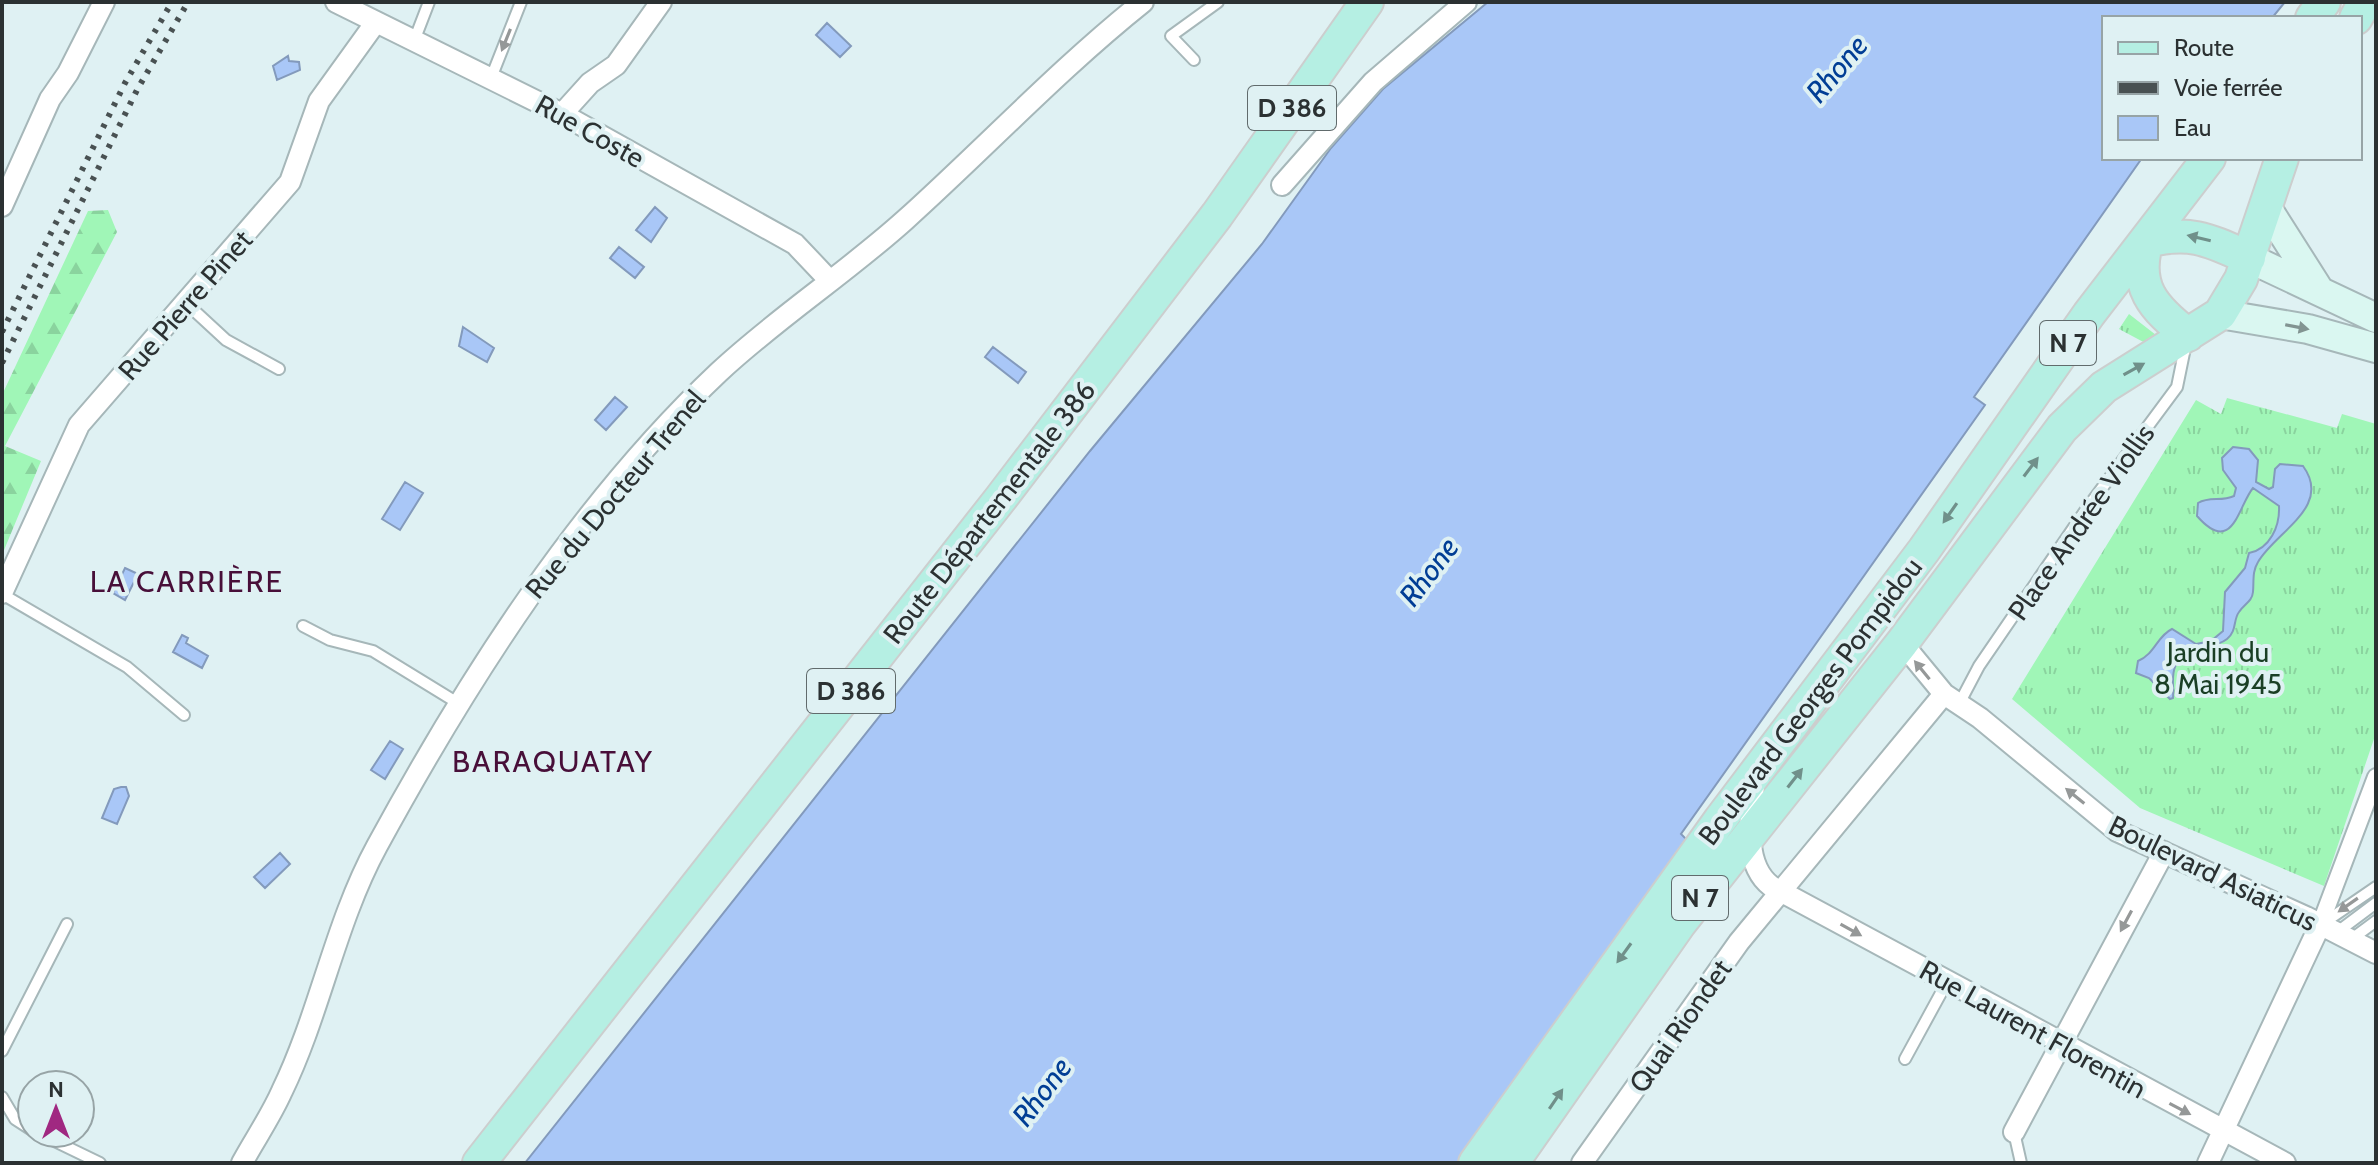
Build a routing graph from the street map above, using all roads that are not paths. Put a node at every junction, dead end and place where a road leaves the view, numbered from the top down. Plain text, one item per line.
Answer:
1 (104, 2) edge
2 (429, 2) edge
3 (521, 2) edge
4 (661, 2) edge
5 (1143, 2) edge
6 (1218, 2) edge
7 (1367, 2) edge
8 (1466, 2) edge
9 (350, 5) edge
10 (376, 22) junction
11 (414, 41) junction
12 (1194, 60) dead end
13 (491, 78) junction
14 (562, 114) junction
15 (2208, 160) edge
16 (2281, 160) edge
17 (1282, 185) dead end
18 (2265, 205) junction
19 (2, 206) edge
20 (2147, 241) junction
21 (2249, 258) junction
22 (830, 281) junction
23 (2320, 291) junction
24 (187, 304) junction
25 (2220, 314) junction
26 (2376, 318) edge
27 (2188, 335) junction
28 (2376, 348) edge
29 (279, 369) dead end
30 (2, 594) edge
31 (303, 626) dead end
32 (1902, 643) junction
33 (1952, 699) junction
34 (461, 705) junction
35 (184, 715) dead end
36 (1755, 775) junction
37 (2376, 777) edge
38 (1749, 837) junction
39 (2164, 852) junction
40 (2376, 887) edge
41 (1783, 893) junction
42 (2376, 903) edge
43 (2376, 921) edge
44 (67, 924) dead end
45 (2353, 940) edge
46 (1947, 982) junction
47 (2062, 1046) junction
48 (2, 1051) edge
49 (1905, 1059) dead end
50 (2, 1097) edge
51 (16, 1120) edge
52 (2224, 1131) junction
53 (2014, 1132) joint
54 (71, 1149) edge
55 (100, 1163) edge
56 (242, 1163) edge
57 (479, 1163) edge
58 (1475, 1163) edge
59 (1512, 1163) edge
60 (1582, 1163) edge
61 (2021, 1163) edge
62 (2208, 1163) edge
63 (2285, 1163) edge

1 - 19 street
2 - 11 lane
3 -> 13 lane
4 - 14 street
5 - 22 street, Rue du Docteur Trenel
6 - 12 lane
7 - 57 main road, Route Départementale 386 / D 386
8 - 17 street
9 - 10 street, Rue Coste
10 - 11 street, Rue Coste
10 - 24 street, Rue Pierre Pinet
11 - 13 street, Rue Coste
13 - 14 street, Rue Coste
14 - 22 street, Rue Coste
15 - 20 main road, N 7
16 - 18 main road
18 - 21 main road
18 - 23 main road
21 -> 20 main road
20 - 27 main road
20 -> 36 main road, Boulevard Georges Pompidou / N 7
21 - 23 main road
21 - 25 main road
22 - 34 street, Rue du Docteur Trenel
23 - 26 main road
24 - 29 lane
24 - 30 street, Rue Pierre Pinet
25 - 27 main road
25 -> 28 main road
32 -> 27 main road, Boulevard Georges Pompidou / N 7
27 - 33 lane, Place Andrée Viollis
30 - 35 lane
31 - 34 lane
33 -> 32 street
38 -> 32 main road, Boulevard Georges Pompidou / N 7
39 -> 33 street, Boulevard Asiaticus
33 - 41 street, Quai Riondet
34 - 56 street, Rue du Docteur Trenel
36 - 38 street
36 -> 58 main road, Boulevard Georges Pompidou / N 7
37 - 45 street
38 - 41 street
59 -> 38 main road, Boulevard Georges Pompidou / N 7
39 - 45 street, Boulevard Asiaticus
39 -> 47 street
40 -> 45 lane
41 -> 46 street, Rue Laurent Florentin
41 - 60 street, Quai Riondet
42 - 45 lane
43 - 45 lane
44 - 48 lane
45 - 52 street
46 - 47 street, Rue Laurent Florentin
46 - 49 lane
47 -> 52 street, Rue Laurent Florentin
47 - 53 street
50 - 51 lane
52 - 62 street
52 - 63 street, Rue Laurent Florentin
53 - 61 lane
54 - 55 lane

